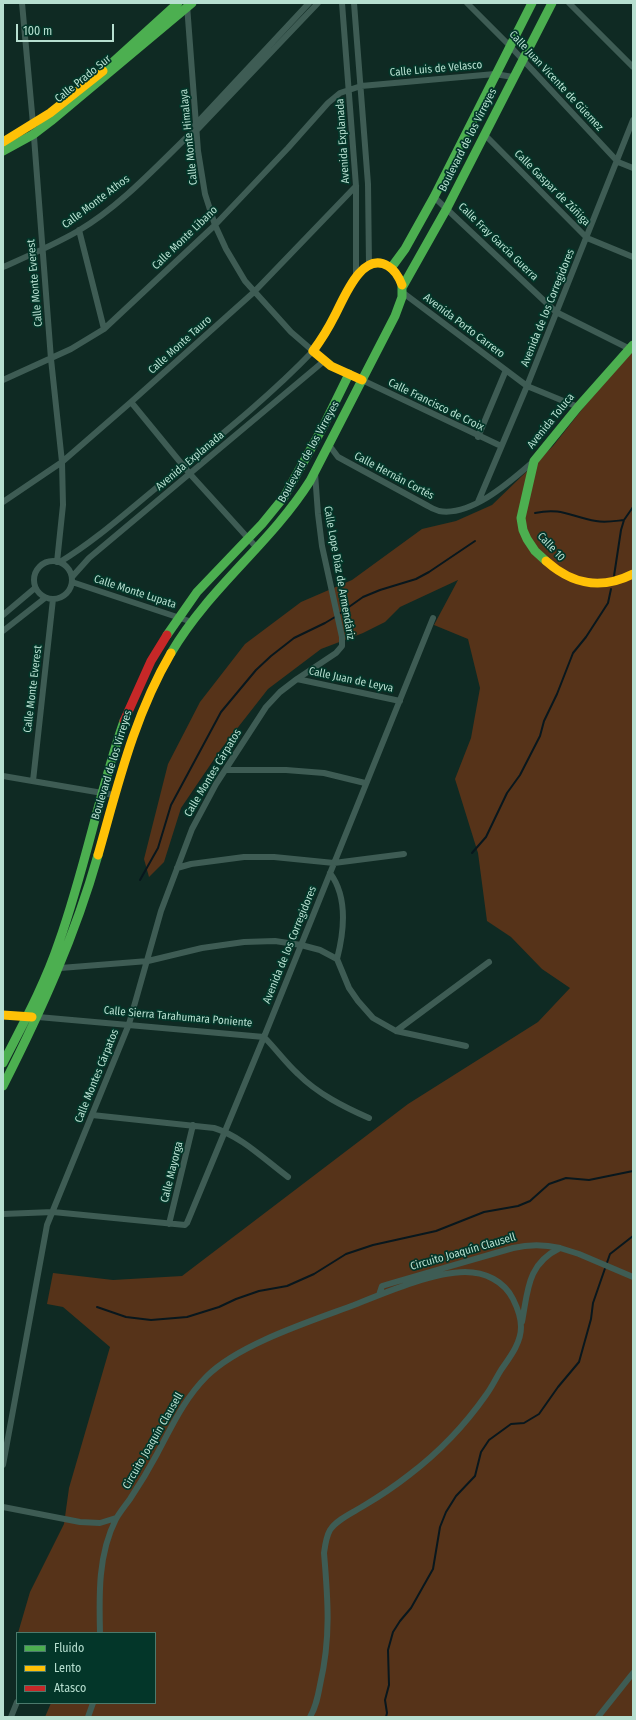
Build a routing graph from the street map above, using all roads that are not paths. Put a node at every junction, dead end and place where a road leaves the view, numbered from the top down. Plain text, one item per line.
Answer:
1 (22, 3) edge
2 (178, 3) edge
3 (309, 3) edge
4 (318, 3) edge
5 (342, 3) edge
6 (354, 3) edge
7 (467, 3) edge
8 (532, 3) edge
9 (552, 3) edge
10 (569, 3) edge
11 (188, 5) edge
12 (510, 46) junction
13 (129, 51) junction
14 (522, 59) junction
15 (633, 66) edge
16 (495, 74) junction
17 (513, 77) junction
18 (361, 86) junction
19 (349, 89) junction
20 (633, 120) edge
21 (196, 123) junction
22 (34, 129) junction
23 (197, 130) junction
24 (484, 134) junction
25 (189, 135) junction
26 (3, 142) edge
27 (3, 151) edge
28 (618, 162) junction
29 (633, 168) edge
30 (356, 186) junction
31 (434, 197) junction
32 (447, 208) junction
33 (215, 225) junction
34 (79, 230) junction
35 (587, 238) junction
36 (42, 250) junction
37 (633, 257) edge
38 (369, 265) junction
39 (3, 267) edge
40 (391, 268) junction
41 (356, 278) junction
42 (403, 289) junction
43 (254, 292) junction
44 (556, 312) junction
45 (104, 329) junction
46 (632, 347) edge
47 (313, 352) junction
48 (51, 359) junction
49 (324, 361) junction
50 (506, 370) junction
51 (349, 374) junction
52 (3, 380) edge
53 (362, 380) junction
54 (527, 386) junction
55 (132, 402) junction
56 (578, 407) junction
57 (478, 437) junction
58 (329, 445) junction
59 (501, 446) junction
60 (534, 461) junction
61 (62, 462) junction
62 (183, 466) junction
63 (315, 470) junction
64 (190, 474) junction
65 (3, 502) edge
66 (478, 502) junction
67 (248, 539) junction
68 (257, 548) junction
69 (58, 562) junction
70 (633, 574) edge
71 (72, 580) junction
72 (35, 588) junction
73 (45, 598) junction
74 (53, 600) junction
75 (3, 614) edge
76 (179, 616) junction
77 (433, 618) dead end
78 (192, 622) junction
79 (3, 631) edge
80 (336, 653) joint
81 (297, 679) junction
82 (400, 701) junction
83 (226, 770) junction
84 (3, 776) edge
85 (33, 781) junction
86 (365, 783) junction
87 (101, 793) junction
88 (114, 795) junction
89 (404, 854) dead end
90 (334, 863) junction
91 (177, 868) junction
92 (330, 872) junction
93 (301, 945) junction
94 (337, 959) junction
95 (148, 961) junction
96 (489, 962) dead end
97 (59, 968) junction
98 (48, 969) junction
99 (3, 1014) edge
100 (27, 1016) junction
101 (38, 1017) junction
102 (128, 1024) junction
103 (396, 1031) junction
104 (264, 1037) junction
105 (466, 1046) dead end
106 (3, 1063) edge
107 (3, 1086) edge
108 (92, 1115) junction
109 (369, 1118) dead end
110 (193, 1126) junction
111 (224, 1131) junction
112 (288, 1177) dead end
113 (53, 1212) junction
114 (3, 1214) edge
115 (169, 1224) junction
116 (560, 1248) junction
117 (633, 1277) edge
118 (379, 1295) junction
119 (521, 1326) junction
120 (3, 1465) edge
121 (3, 1507) edge
122 (116, 1518) junction
123 (100, 1632) edge
124 (633, 1674) edge
125 (16, 1704) edge
126 (93, 1704) edge
127 (11, 1717) edge
128 (88, 1717) edge
129 (310, 1717) edge
130 (598, 1717) edge

1 - 22 street, Calle Monte Everest
2 - 13 street, Calle Prado Sur
3 - 21 street, Calle Monte Athos
4 - 23 street, Calle Monte Athos
5 - 19 street, Avenida Explanada
6 - 18 street, Avenida Explanada
7 - 12 street, Calle Juan Vicente de Güemez
8 - 12 street, Boulevard de los Virreyes
9 - 14 street, Boulevard de los Virreyes
10 - 15 street
11 - 13 street, Calle Prado Sur
11 - 21 street, Calle Monte Himalaya
12 - 14 street, Calle Juan Vicente de Güemez
12 - 16 street, Boulevard de los Virreyes
13 - 22 street, Calle Prado Sur
14 - 17 street, Boulevard de los Virreyes
14 - 28 street, Calle Juan Vicente de Güemez
16 - 17 street, Calle Luis de Velasco
16 - 18 street, Calle Luis de Velasco
16 - 31 street, Boulevard de los Virreyes
17 - 24 street, Boulevard de los Virreyes
18 - 19 street, Calle Monte Líbano
18 - 38 street, Avenida Explanada
19 - 30 street, Avenida Explanada
19 - 33 street, Calle Monte Líbano
20 - 28 street, Avenida de los Corregidores
21 - 23 street, Calle Monte Himalaya
21 - 25 street, Calle Monte Athos
22 - 26 street, Calle Prado Sur
22 - 27 street, Calle Prado Sur
22 - 36 street, Calle Monte Everest
23 - 25 street, Calle Monte Athos
23 - 33 street, Calle Monte Himalaya
24 - 32 street, Boulevard de los Virreyes
24 - 35 street, Calle Gaspar de Zúñiga
25 - 34 street, Calle Monte Athos
28 - 29 street, Calle Juan Vicente de Güemez
28 - 35 street, Avenida de los Corregidores
30 - 41 street, Avenida Explanada
30 - 43 street, Calle Monte Tauro
31 - 32 street, Calle Fray García Guerra
31 - 40 street, Boulevard de los Virreyes
32 - 42 street, Boulevard de los Virreyes
32 - 44 street, Calle Fray García Guerra
33 - 43 street, Calle Monte Himalaya
33 - 45 street, Calle Monte Líbano
34 - 36 street, Calle Monte Athos
34 - 45 street
35 - 37 street, Calle Gaspar de Zúñiga
35 - 44 street, Avenida de los Corregidores
36 - 39 street, Calle Monte Athos
36 - 48 street, Calle Monte Everest
38 - 40 street
38 - 41 street
40 - 42 street
41 - 47 street
42 - 50 street, Avenida Porto Carrero
42 - 53 street, Boulevard de los Virreyes
43 - 47 street, Calle Monte Himalaya
43 - 55 street, Calle Monte Tauro
44 - 46 street, Calle Fray García Guerra
44 - 54 street, Avenida de los Corregidores
45 - 48 street, Calle Monte Líbano
46 - 56 street, Avenida Toluca
47 - 49 street
47 - 62 street, Avenida Explanada
48 - 52 street, Calle Monte Líbano
48 - 61 street, Calle Monte Everest
49 - 51 street
49 - 64 street, Avenida Explanada
50 - 54 street, Avenida Porto Carrero
50 - 57 street
51 - 53 street
51 - 67 street, Boulevard de los Virreyes
53 - 57 street, Calle Francisco de Croix
53 - 58 street, Boulevard de los Virreyes
54 - 56 street, Avenida Porto Carrero
54 - 59 street, Avenida de los Corregidores
55 - 61 street, Calle Monte Tauro
55 - 62 street
56 - 60 street, Avenida Toluca
57 - 59 street, Calle Francisco de Croix
58 - 63 street, Boulevard de los Virreyes
58 - 66 street, Calle Hernán Cortés
59 - 66 street, Avenida de los Corregidores
60 - 66 street, Avenida Toluca
60 - 70 street, Calle 10
61 - 65 street, Calle Monte Tauro
61 - 69 street, Calle Monte Everest
62 - 64 street
62 - 69 street, Avenida Explanada
63 - 68 street, Boulevard de los Virreyes
63 - 80 street, Calle Lope Díaz de Armendáriz
64 - 67 street
64 - 71 street, Avenida Explanada
67 - 68 street
67 - 76 street, Boulevard de los Virreyes
68 - 78 street, Boulevard de los Virreyes
69 - 71 street
69 - 72 street
71 - 74 street
71 - 76 street, Calle Monte Lupata
72 - 73 street
72 - 75 street
73 - 74 street
73 - 79 street
74 - 85 street, Calle Monte Everest
76 - 78 street, Calle Monte Lupata
76 - 87 street, Boulevard de los Virreyes
77 - 82 street, Avenida de los Corregidores
78 - 88 street, Boulevard de los Virreyes
80 - 81 street, Calle Montes Cárpatos
81 - 82 street, Calle Juan de Leyva
81 - 83 street, Calle Montes Cárpatos
82 - 86 street, Avenida de los Corregidores
83 - 86 street
83 - 91 street, Calle Montes Cárpatos
84 - 85 street
85 - 87 street
86 - 90 street, Avenida de los Corregidores
87 - 88 street
87 - 98 street, Boulevard de los Virreyes
88 - 97 street, Boulevard de los Virreyes
89 - 90 street
90 - 91 street
90 - 92 street, Avenida de los Corregidores
91 - 95 street, Calle Montes Cárpatos
92 - 93 street, Avenida de los Corregidores
92 - 94 street
93 - 94 street
93 - 95 street
93 - 104 street, Avenida de los Corregidores
94 - 103 street
95 - 97 street
95 - 102 street, Calle Montes Cárpatos
96 - 103 street
97 - 98 street
97 - 101 street, Boulevard de los Virreyes
98 - 100 street, Boulevard de los Virreyes
99 - 100 street, Calle Sierra Tarahumara Poniente
100 - 101 street, Calle Sierra Tarahumara Poniente
100 - 106 street, Boulevard de los Virreyes
101 - 102 street, Calle Sierra Tarahumara Poniente
101 - 107 street, Boulevard de los Virreyes
102 - 104 street, Calle Sierra Tarahumara Poniente
102 - 108 street, Calle Montes Cárpatos
103 - 105 street
104 - 109 street, Calle Sierra Tarahumara Poniente
104 - 111 street, Avenida de los Corregidores
108 - 110 street
108 - 113 street, Calle Montes Cárpatos
110 - 111 street
110 - 115 street, Calle Mayorga
111 - 112 street
111 - 115 street, Avenida de los Corregidores
113 - 114 street
113 - 115 street
113 - 120 street, Calle Montes Cárpatos
116 - 117 street, Circuito Joaquín Clausell
116 - 118 street, Circuito Joaquín Clausell
116 - 119 street
118 - 119 street, Circuito Joaquín Clausell
118 - 122 street, Circuito Joaquín Clausell
119 - 129 street
121 - 122 street
122 - 123 street, Circuito Joaquín Clausell
124 - 130 street
125 - 127 street
126 - 128 street

